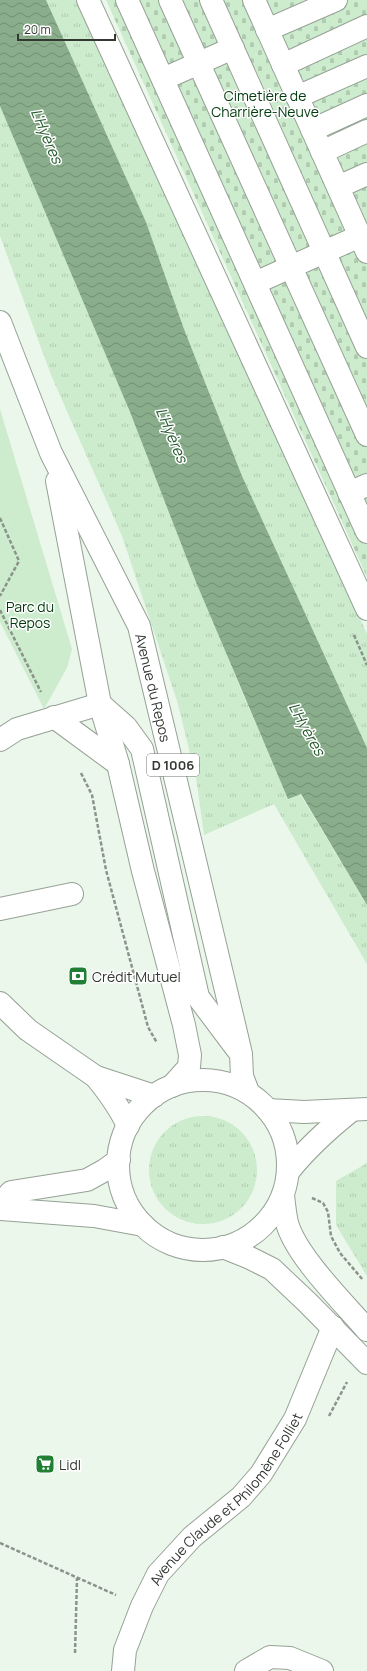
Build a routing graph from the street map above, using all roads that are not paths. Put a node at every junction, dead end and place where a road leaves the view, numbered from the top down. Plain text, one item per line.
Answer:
1 (88, 0) edge
2 (127, 0) edge
3 (170, 0) edge
4 (211, 0) edge
5 (254, 0) edge
6 (336, 0) edge
7 (367, 26) edge
8 (267, 30) junction
9 (233, 48) junction
10 (198, 62) junction
11 (283, 65) junction
12 (367, 66) edge
13 (163, 78) junction
14 (297, 97) junction
15 (367, 105) edge
16 (312, 130) junction
17 (367, 131) edge
18 (322, 152) junction
19 (367, 174) edge
20 (338, 187) junction
21 (362, 232) edge
22 (325, 252) junction
23 (292, 267) junction
24 (255, 283) junction
25 (0, 322) edge
26 (367, 346) edge
27 (367, 435) edge
28 (51, 453) junction
29 (358, 489) edge
30 (367, 532) edge
31 (367, 609) edge
32 (100, 704) junction
33 (54, 717) junction
34 (0, 740) edge
35 (118, 764) junction
36 (72, 894) dead end
37 (0, 909) edge
38 (0, 1003) edge
39 (241, 1054) junction
40 (96, 1077) junction
41 (163, 1091) junction
42 (248, 1092) junction
43 (268, 1110) junction
44 (360, 1110) edge
45 (128, 1126) junction
46 (119, 1160) junction
47 (288, 1172) junction
48 (283, 1195) junction
49 (0, 1206) edge
50 (0, 1209) edge
51 (143, 1225) junction
52 (223, 1248) junction
53 (333, 1327) junction
54 (367, 1330) edge
55 (367, 1363) edge
56 (290, 1665) edge
57 (123, 1671) edge
58 (246, 1671) edge
59 (322, 1671) edge

1 - 31 main road
2 - 13 main road
3 - 10 main road
4 - 9 main road
5 - 8 main road
6 - 8 main road
7 - 11 main road
8 - 11 main road
9 - 10 main road
9 - 22 main road
10 - 13 main road
10 - 23 main road
11 - 14 main road
12 - 14 main road
13 - 24 main road
14 - 16 main road
15 - 16 main road
16 - 18 main road
17 - 18 main road
18 - 20 main road
19 - 20 main road
20 - 21 main road
21 - 22 main road
22 - 23 main road
22 - 26 main road
23 - 24 main road
23 - 27 main road
24 - 29 main road
25 - 28 main road, Avenue du Repos / D 1006
28 - 32 main road, Avenue du Repos / D 1006
28 - 39 main road, Avenue du Repos / D 1006
29 - 30 main road
32 - 33 main road
32 - 35 main road, Avenue du Repos / D 1006
32 - 39 main road, Avenue du Repos / D 1006
33 - 34 main road
33 - 35 main road
35 - 41 main road, Avenue du Repos / D 1006
36 - 37 main road
38 - 40 main road
39 - 42 main road, Avenue du Repos / D 1006
40 - 41 main road
40 - 45 main road
41 - 42 main road
41 - 45 main road, Avenue du Repos
42 - 43 main road
43 - 44 main road
43 - 47 main road
44 - 47 main road
45 - 46 main road, Avenue du Repos
46 - 49 main road
46 - 51 main road, Avenue du Repos
47 - 48 main road
48 - 52 main road
48 - 54 main road
50 - 51 main road
51 - 52 main road
52 - 53 main road
53 - 55 main road
53 - 57 main road, Avenue Claude et Philomène Folliet
56 - 58 main road
56 - 59 main road

